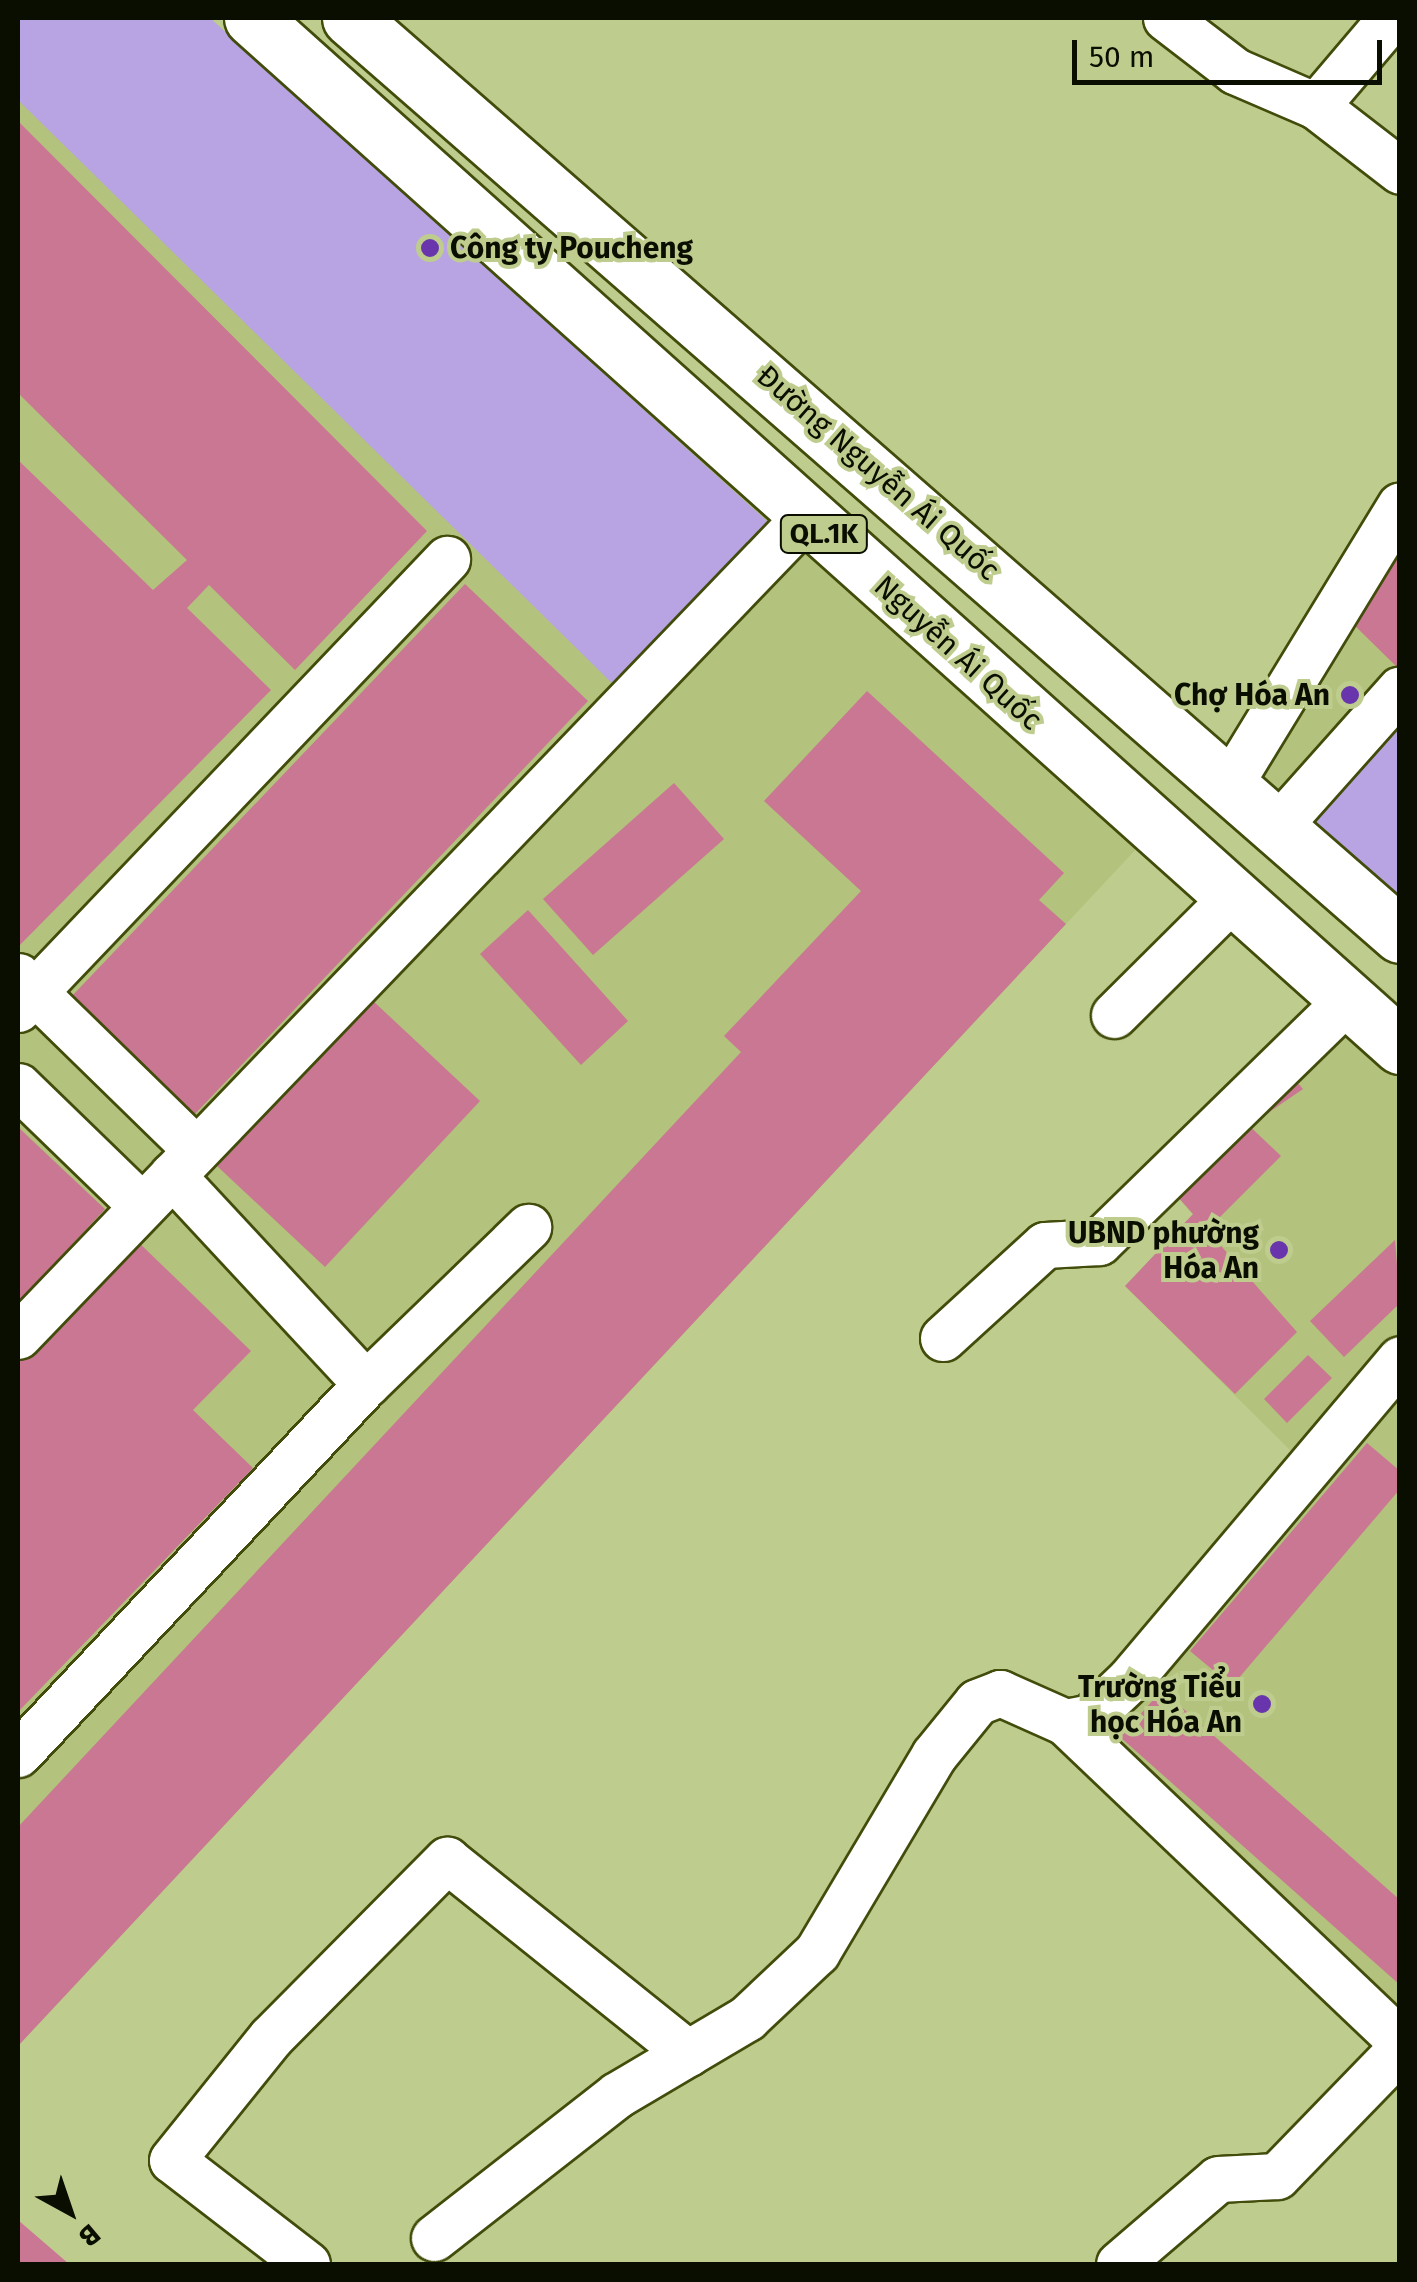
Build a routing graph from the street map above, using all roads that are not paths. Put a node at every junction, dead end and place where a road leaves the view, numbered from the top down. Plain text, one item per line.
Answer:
1 (252, 18) edge
2 (350, 18) edge
3 (1166, 18) edge
4 (1391, 18) edge
5 (1316, 106) junction
6 (1400, 170) edge
7 (1400, 505) edge
8 (804, 517) junction
9 (447, 559) dead end
10 (1400, 688) edge
11 (1232, 782) junction
12 (1278, 826) junction
13 (1233, 897) junction
14 (1400, 935) edge
15 (23, 992) edge
16 (1346, 1001) junction
17 (1114, 1015) dead end
18 (1400, 1046) edge
19 (18, 1086) edge
20 (170, 1177) junction
21 (528, 1227) dead end
22 (18, 1336) edge
23 (943, 1338) dead end
24 (1400, 1359) edge
25 (366, 1384) junction
26 (1065, 1722) junction
27 (18, 1754) edge
28 (1400, 2040) edge
29 (1400, 2050) edge
30 (688, 2053) junction
31 (434, 2238) dead end
32 (307, 2264) edge
33 (1119, 2264) edge

1 - 8 main road, Nguyễn Ái Quốc / QL.1K
2 - 11 main road, Đường Nguyễn Ái Quốc / QL.1K
3 - 5 street
4 - 5 street
5 - 6 street
7 - 11 street
8 - 13 main road, Nguyễn Ái Quốc / QL.1K
8 - 20 street
9 - 15 street
10 - 12 street
11 - 12 main road, Đường Nguyễn Ái Quốc / QL.1K
12 - 14 main road, Đường Nguyễn Ái Quốc / QL.1K
13 - 16 main road, Nguyễn Ái Quốc / QL.1K
13 - 17 street
15 - 20 street
16 - 18 main road, Nguyễn Ái Quốc / QL.1K
16 - 23 street
19 - 20 street
20 - 22 street
20 - 25 street
21 - 25 street
24 - 26 street
25 - 27 street
26 - 28 street
26 - 30 street
29 - 33 street
30 - 31 street
30 - 32 street

